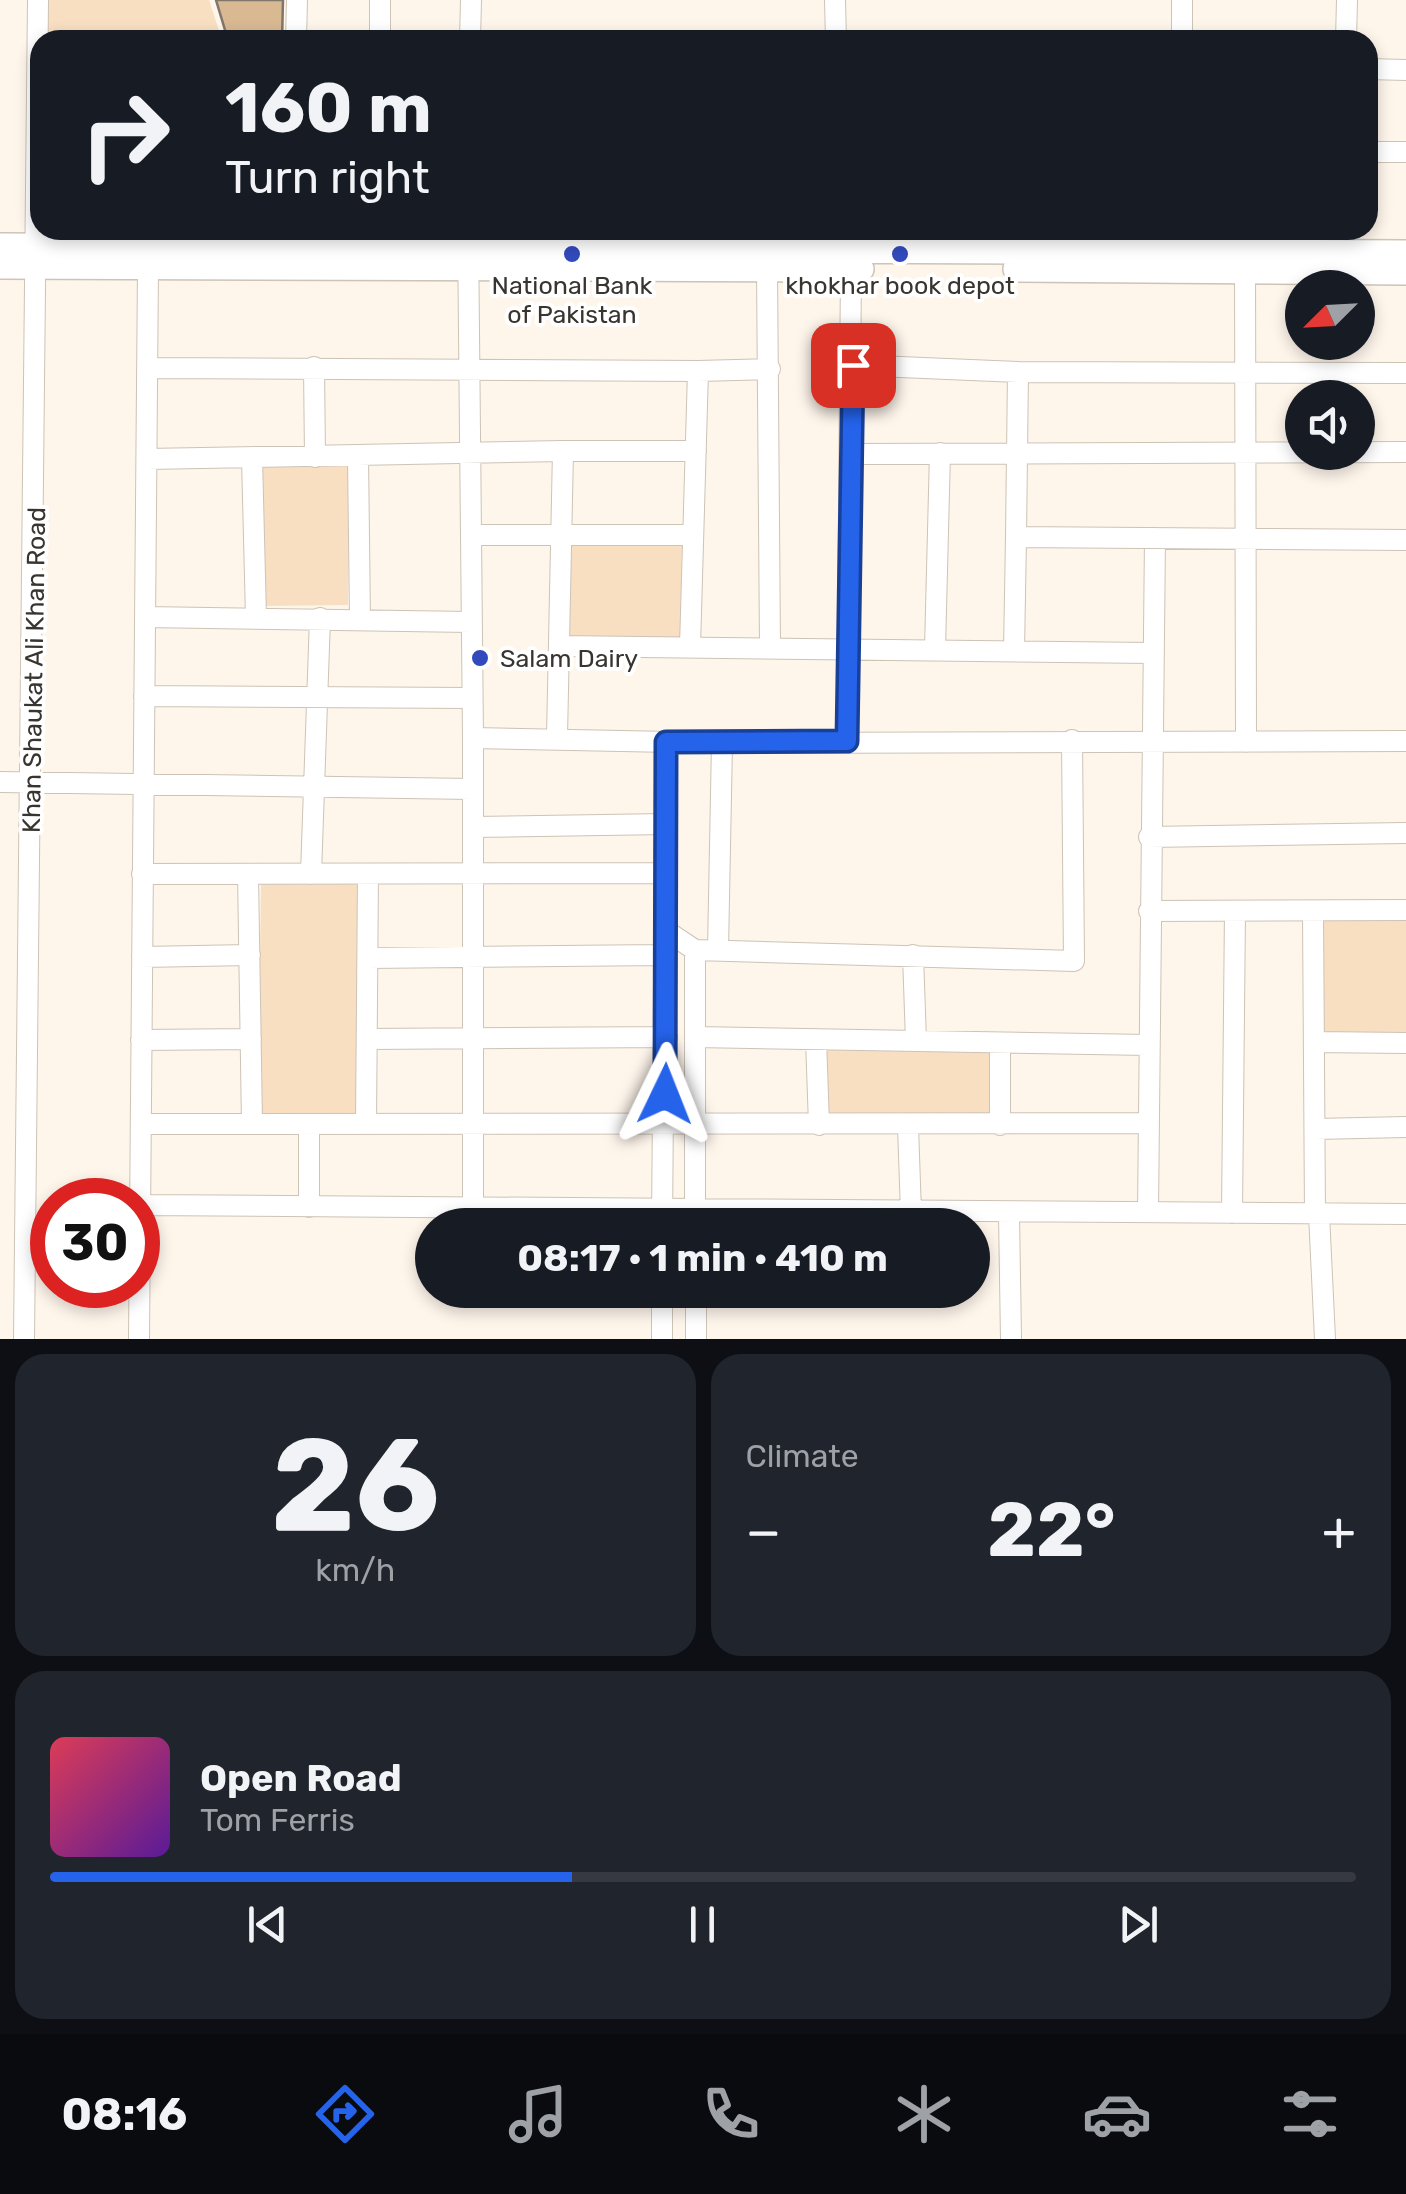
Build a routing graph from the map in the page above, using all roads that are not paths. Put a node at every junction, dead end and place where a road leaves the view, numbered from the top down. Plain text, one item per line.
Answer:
1 (38, 0) edge
2 (297, 0) edge
3 (380, 0) edge
4 (471, 0) edge
5 (835, 0) edge
6 (1182, 0) edge
7 (1348, 0) edge
8 (38, 30) edge
9 (296, 30) edge
10 (380, 30) edge
11 (470, 30) edge
12 (836, 30) edge
13 (1182, 30) edge
14 (1346, 30) edge
15 (1378, 69) edge
16 (1406, 70) edge
17 (1378, 152) edge
18 (1406, 152) edge
19 (38, 240) edge
20 (931, 241) edge
21 (1045, 241) edge
22 (1182, 241) edge
23 (0, 246) edge
24 (148, 249) edge
25 (468, 250) edge
26 (840, 250) edge
27 (1406, 253) edge
28 (38, 257) junction
29 (1245, 262) junction
30 (0, 266) edge
31 (767, 268) junction
32 (1406, 272) edge
33 (853, 365) junction
34 (314, 367) junction
35 (472, 367) junction
36 (148, 368) junction
37 (770, 369) junction
38 (698, 371) junction
39 (1018, 372) junction
40 (1245, 373) junction
41 (1406, 373) edge
42 (563, 451) junction
43 (696, 451) junction
44 (1017, 452) junction
45 (1406, 452) edge
46 (940, 453) junction
47 (851, 454) junction
48 (1244, 455) junction
49 (474, 456) junction
50 (315, 457) junction
51 (358, 457) junction
52 (146, 458) junction
53 (252, 458) junction
54 (472, 535) junction
55 (693, 535) junction
56 (561, 536) junction
57 (1016, 536) junction
58 (1155, 538) junction
59 (1244, 540) junction
60 (1406, 540) edge
61 (145, 616) junction
62 (256, 616) junction
63 (320, 618) junction
64 (360, 619) junction
65 (470, 622) junction
66 (559, 646) junction
67 (690, 647) junction
68 (770, 648) junction
69 (848, 648) junction
70 (935, 649) junction
71 (1014, 650) junction
72 (1152, 653) junction
73 (319, 695) junction
74 (144, 696) junction
75 (471, 698) junction
76 (556, 737) junction
77 (473, 738) junction
78 (1072, 740) junction
79 (847, 741) junction
80 (1406, 741) edge
81 (666, 742) junction
82 (1154, 742) junction
83 (1246, 742) junction
84 (722, 743) junction
85 (0, 782) edge
86 (33, 782) junction
87 (143, 785) junction
88 (316, 787) junction
89 (472, 790) junction
90 (666, 824) junction
91 (474, 827) junction
92 (1406, 833) edge
93 (1149, 836) junction
94 (666, 873) junction
95 (142, 874) junction
96 (248, 874) junction
97 (312, 874) junction
98 (368, 874) junction
99 (474, 874) junction
100 (1406, 910) edge
101 (1235, 911) junction
102 (1313, 911) junction
103 (1148, 912) junction
104 (665, 930) junction
105 (694, 950) junction
106 (718, 950) junction
107 (664, 954) junction
108 (250, 955) junction
109 (914, 955) junction
110 (142, 957) junction
111 (473, 957) junction
112 (368, 958) junction
113 (667, 1037) junction
114 (696, 1037) junction
115 (473, 1038) junction
116 (251, 1039) junction
117 (367, 1039) junction
118 (816, 1039) junction
119 (141, 1040) junction
120 (916, 1041) junction
121 (1000, 1042) junction
122 (1315, 1042) junction
123 (1406, 1043) edge
124 (1148, 1045) junction
125 (664, 1123) junction
126 (696, 1123) junction
127 (1149, 1123) junction
128 (140, 1124) junction
129 (252, 1124) junction
130 (309, 1124) junction
131 (366, 1124) junction
132 (473, 1124) junction
133 (1000, 1124) junction
134 (819, 1125) junction
135 (908, 1126) junction
136 (1315, 1128) junction
137 (1406, 1128) edge
138 (140, 1178) edge
139 (160, 1205) edge
140 (309, 1207) junction
141 (415, 1208) edge
142 (473, 1208) edge
143 (662, 1208) edge
144 (696, 1208) edge
145 (910, 1208) edge
146 (1148, 1212) junction
147 (1232, 1213) junction
148 (990, 1214) edge
149 (1009, 1214) junction
150 (1406, 1214) edge
151 (1317, 1215) junction
152 (138, 1308) edge
153 (662, 1308) edge
154 (696, 1308) edge
155 (24, 1339) edge
156 (138, 1339) edge
157 (662, 1339) edge
158 (696, 1339) edge
159 (1012, 1339) edge
160 (1325, 1339) edge

1 - 8 street, Khan Shaukat Ali Khan Road
2 - 9 street
3 - 10 street
4 - 11 street
5 - 12 street
6 - 13 street
7 - 14 street
15 - 16 street
17 - 18 street
19 - 28 street, Khan Shaukat Ali Khan Road
20 - 21 main road
20 - 26 main road
21 - 22 main road
22 - 29 main road
23 - 28 main road
24 - 25 main road
24 - 28 main road
24 - 36 street
25 - 26 main road
25 - 31 main road
25 - 35 street
26 - 29 main road
26 - 31 main road
26 - 33 street
27 - 29 main road
28 - 30 main road
28 - 86 street, Khan Shaukat Ali Khan Road
29 - 32 main road
29 - 40 street
31 - 37 street
33 - 39 street
33 - 47 street
34 - 35 street
34 - 36 street
34 - 50 street
35 - 38 street
35 - 49 street
36 - 52 street
37 - 38 street
37 - 68 street
38 - 43 street
39 - 40 street
39 - 44 street
40 - 41 street
40 - 48 street
42 - 43 street
42 - 49 street
42 - 56 street
43 - 55 street
44 - 46 street
44 - 48 street
44 - 57 street
45 - 48 street
46 - 47 street
46 - 70 street
47 - 69 street
48 - 59 street
49 - 51 street
49 - 54 street
50 - 51 street
50 - 53 street
51 - 64 street
52 - 53 street
52 - 61 street
53 - 62 street
54 - 56 street
54 - 65 street
55 - 56 street
55 - 67 street
56 - 66 street
57 - 58 street
57 - 71 street
58 - 59 street
58 - 72 street
59 - 60 street
59 - 83 street
61 - 62 street
61 - 74 street
62 - 63 street
63 - 64 street
63 - 73 street
64 - 65 street
65 - 75 street
66 - 67 street
66 - 76 street
67 - 68 street
68 - 69 street
69 - 70 street
69 - 79 street
70 - 71 street
71 - 72 street
72 - 82 street
73 - 74 street
73 - 75 street
73 - 88 street
74 - 87 street
75 - 77 street
76 - 77 street
76 - 81 street
77 - 89 street
78 - 79 street
78 - 82 street
78 - 109 street
79 - 84 street
80 - 83 street
81 - 84 street
81 - 90 street
82 - 83 street
82 - 93 street
84 - 106 street
85 - 86 street
86 - 87 street
86 - 155 street, Khan Shaukat Ali Khan Road
87 - 88 street
87 - 95 street
88 - 89 street
88 - 97 street
89 - 91 street
90 - 91 street
90 - 94 street
91 - 99 street
92 - 93 street
93 - 103 street
94 - 99 street
94 - 104 street
95 - 96 street
95 - 110 street
96 - 97 street
96 - 108 street
97 - 98 street
98 - 99 street
98 - 112 street
99 - 111 street
100 - 102 street
101 - 102 street
101 - 103 street
101 - 147 street
102 - 122 street
103 - 124 street
104 - 105 street
104 - 107 street
105 - 106 street
105 - 114 street
106 - 109 street
107 - 111 street
107 - 113 street
108 - 110 street
108 - 116 street
109 - 120 street
110 - 119 street
111 - 112 street
111 - 115 street
112 - 117 street
113 - 115 street
113 - 125 street
114 - 118 street
114 - 126 street
115 - 117 street
115 - 132 street
116 - 119 street
116 - 129 street
117 - 131 street
118 - 120 street
118 - 134 street
119 - 128 street
120 - 121 street
121 - 124 street
121 - 133 street
122 - 123 street
122 - 136 street
124 - 127 street
125 - 126 street
125 - 132 street
125 - 143 street
126 - 134 street
126 - 144 street
127 - 133 street
127 - 146 street
128 - 129 street
128 - 138 street
129 - 130 street
130 - 131 street
130 - 140 street
131 - 132 street
132 - 142 street
133 - 135 street
134 - 135 street
135 - 145 street
136 - 137 street
136 - 151 street
139 - 140 street
140 - 141 street
146 - 147 street
146 - 149 street
147 - 151 street
148 - 149 street
149 - 159 street
150 - 151 street
151 - 160 street
152 - 156 street
153 - 157 street
154 - 158 street

